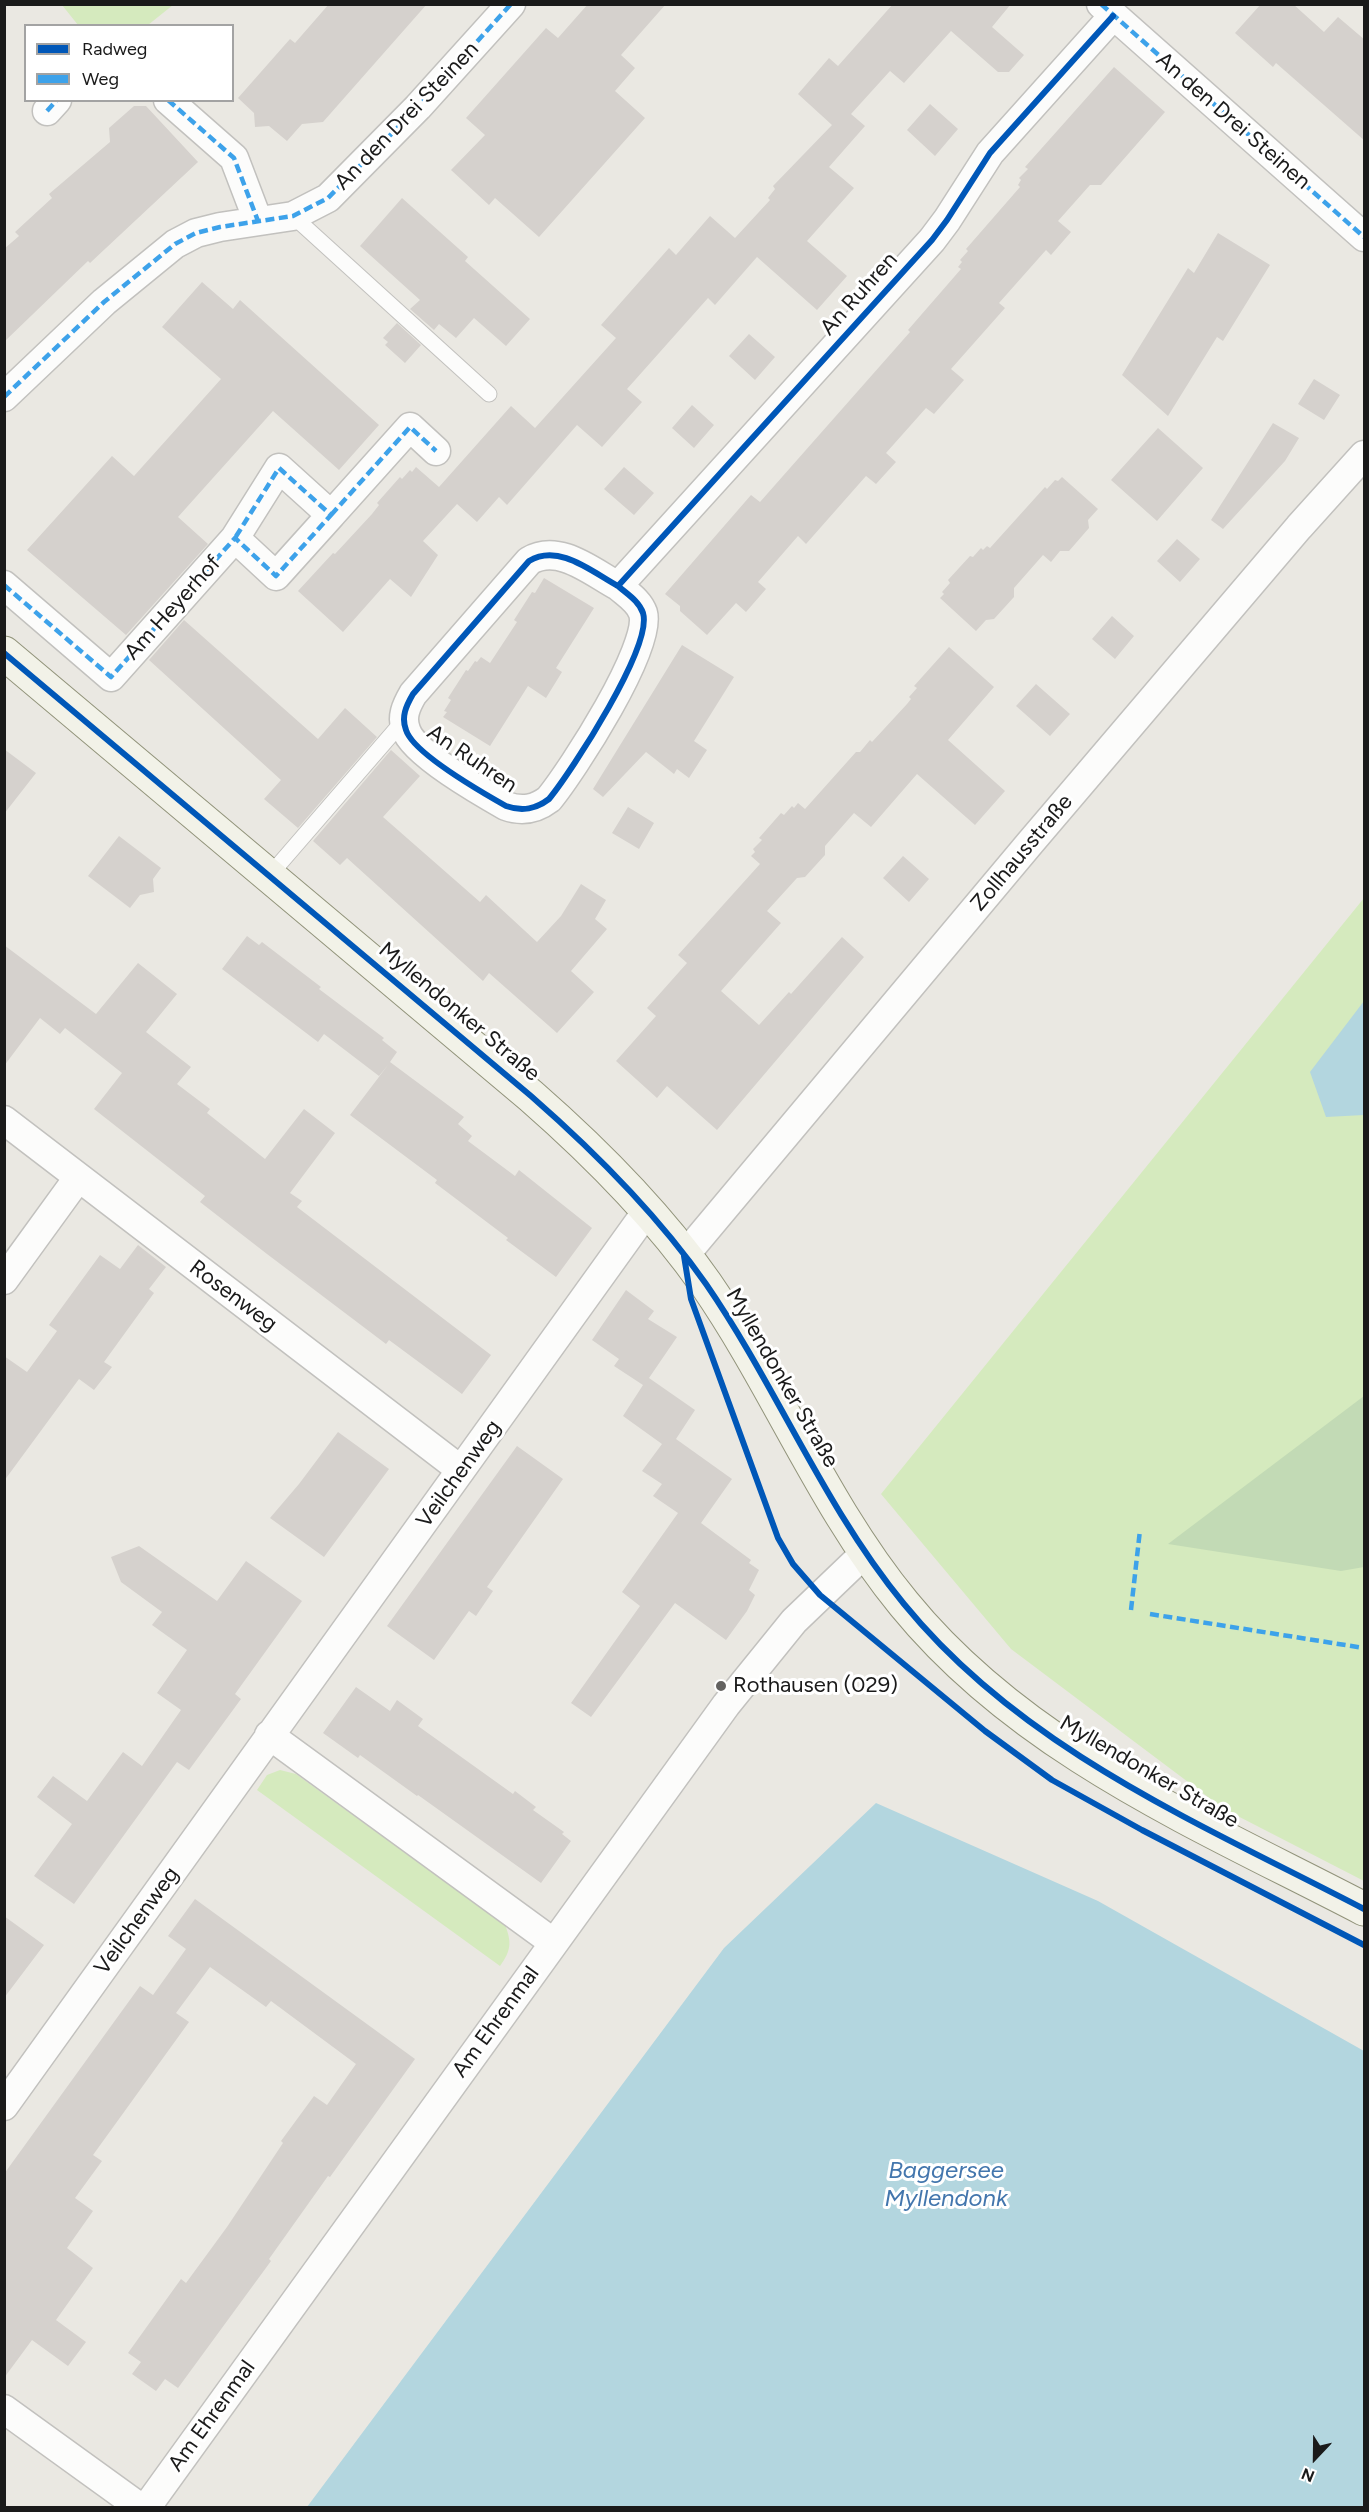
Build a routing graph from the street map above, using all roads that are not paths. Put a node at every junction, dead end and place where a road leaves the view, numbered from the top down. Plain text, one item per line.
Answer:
1 (511, 4) edge
2 (1107, 10) edge
3 (170, 102) edge
4 (293, 216) junction
5 (258, 221) junction
6 (1365, 237) edge
7 (489, 394) dead end
8 (4, 397) edge
9 (436, 451) dead end
10 (1365, 455) edge
11 (331, 515) junction
12 (235, 538) junction
13 (4, 585) edge
14 (618, 586) junction
15 (4, 653) edge
16 (404, 720) junction
17 (269, 876) junction
18 (4, 1120) edge
19 (78, 1178) junction
20 (647, 1211) junction
21 (684, 1256) junction
22 (4, 1280) edge
23 (461, 1470) junction
24 (865, 1553) junction
25 (269, 1736) junction
26 (1365, 1909) edge
27 (554, 1943) junction
28 (4, 2106) edge
29 (4, 2409) edge
30 (141, 2508) edge
31 (146, 2508) edge

1 - 4 street, An den Drei Steinen
2 - 6 street, An den Drei Steinen
2 - 14 street, An Ruhren
3 - 5 street
4 - 5 street, An den Drei Steinen
4 - 7 lane
5 - 8 street, An den Drei Steinen
9 - 11 street, Am Heyerhof
10 - 21 street, Zollhausstraße
11 - 12 street, Am Heyerhof
11 - 12 street, Am Heyerhof
12 - 13 street, Am Heyerhof
14 - 16 street, An Ruhren
14 - 16 street, An Ruhren
15 - 17 street, Myllendonker Straße
16 - 17 lane
17 - 20 street, Myllendonker Straße
18 - 19 street, Rosenweg
19 - 22 street
19 - 23 street, Rosenweg
20 - 21 street, Myllendonker Straße
20 - 23 street, Veilchenweg
21 - 24 street, Myllendonker Straße
23 - 25 street, Veilchenweg
24 - 26 street, Myllendonker Straße
24 - 27 street, Am Ehrenmal
25 - 27 street
25 - 28 street, Veilchenweg
27 - 31 street, Am Ehrenmal
29 - 30 street

